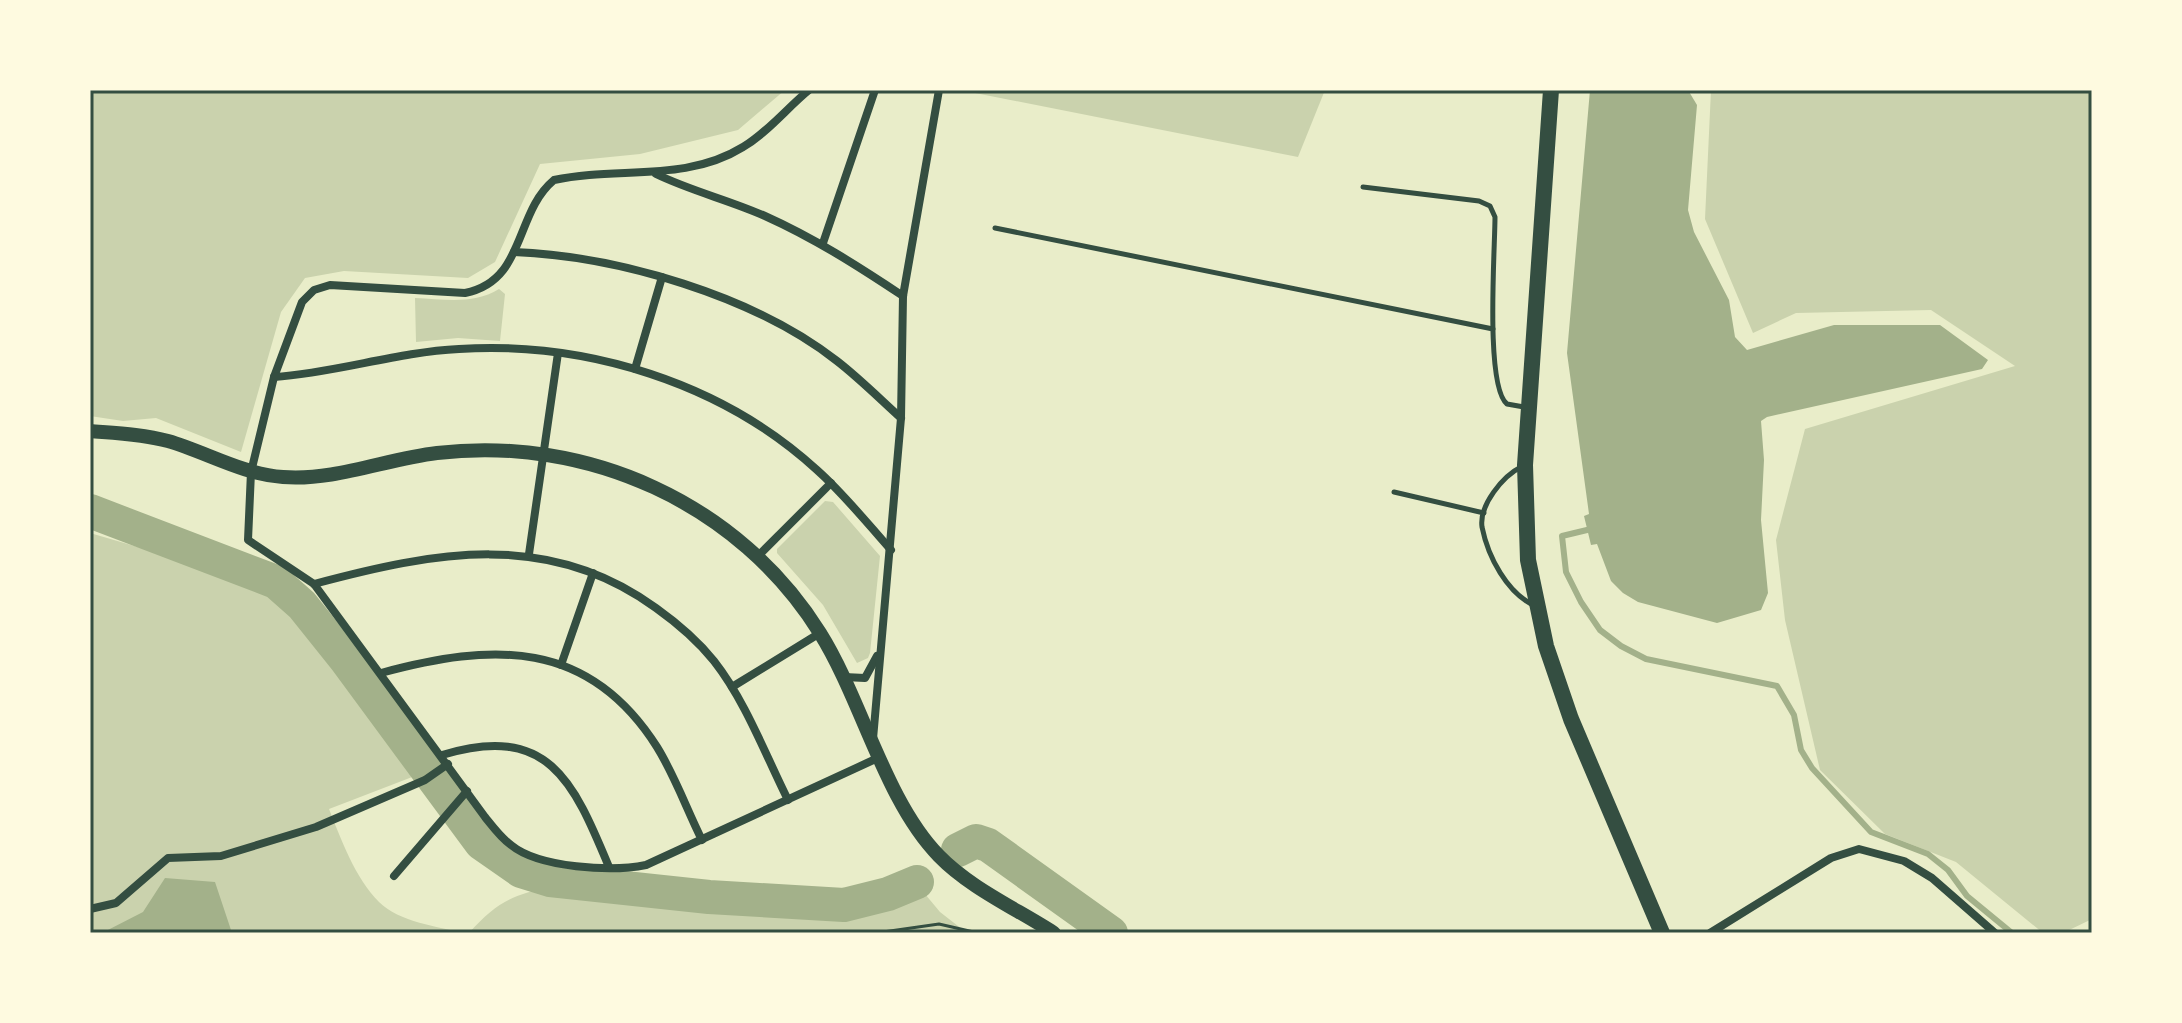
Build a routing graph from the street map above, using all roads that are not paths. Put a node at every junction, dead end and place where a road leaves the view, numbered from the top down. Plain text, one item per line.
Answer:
1 (809, 90) edge
2 (875, 90) edge
3 (939, 90) edge
4 (1551, 90) edge
5 (655, 173) junction
6 (1363, 187) dead end
7 (995, 228) dead end
8 (823, 243) junction
9 (514, 252) junction
10 (662, 277) junction
11 (903, 296) junction
12 (1493, 329) junction
13 (558, 353) junction
14 (635, 369) junction
15 (274, 377) junction
16 (1529, 407) junction
17 (901, 418) junction
18 (90, 431) edge
19 (545, 454) junction
20 (1525, 465) junction
21 (251, 472) junction
22 (831, 483) junction
23 (1394, 492) dead end
24 (1484, 513) junction
25 (891, 550) junction
26 (529, 554) junction
27 (757, 557) junction
28 (593, 573) junction
29 (314, 584) junction
30 (1536, 606) junction
31 (820, 633) junction
32 (880, 644) junction
33 (561, 665) junction
34 (381, 673) junction
35 (843, 677) junction
36 (732, 687) junction
37 (873, 740) junction
38 (442, 755) junction
39 (881, 757) junction
40 (448, 764) junction
41 (467, 791) junction
42 (788, 800) junction
43 (702, 840) junction
44 (609, 867) junction
45 (394, 876) dead end
46 (90, 909) edge
47 (1054, 933) edge
48 (1662, 933) edge
49 (1710, 933) edge
50 (1995, 933) edge

1 - 5 street
2 - 8 street
3 - 11 street
4 - 16 main road
5 - 8 street
5 - 9 street
6 - 12 lane
7 - 12 lane
8 - 11 street
9 - 10 street
9 - 15 street
10 - 14 street
10 - 17 street
11 - 17 street
12 - 16 lane
13 - 14 street
13 - 15 street
13 - 19 street
14 - 22 street
15 - 21 street
16 - 20 main road
17 - 25 street
18 - 21 street
19 - 21 street
19 - 26 street
19 - 27 street
20 - 24 lane
20 - 30 main road
21 - 29 street
22 - 25 street
22 - 27 street
23 - 24 lane
24 - 30 lane
25 - 32 street
26 - 28 street
26 - 29 street
27 - 31 street
28 - 33 street
28 - 36 street
29 - 34 street
30 - 48 main road
31 - 35 street
31 - 36 street
32 - 35 street
32 - 37 street
33 - 34 street
33 - 43 street
34 - 38 street
35 - 37 street
36 - 42 street
37 - 39 street
38 - 40 street
38 - 44 street
39 - 42 street
39 - 47 street
40 - 41 street
40 - 46 street
41 - 44 street
41 - 45 street
42 - 43 street
43 - 44 street
49 - 50 street

